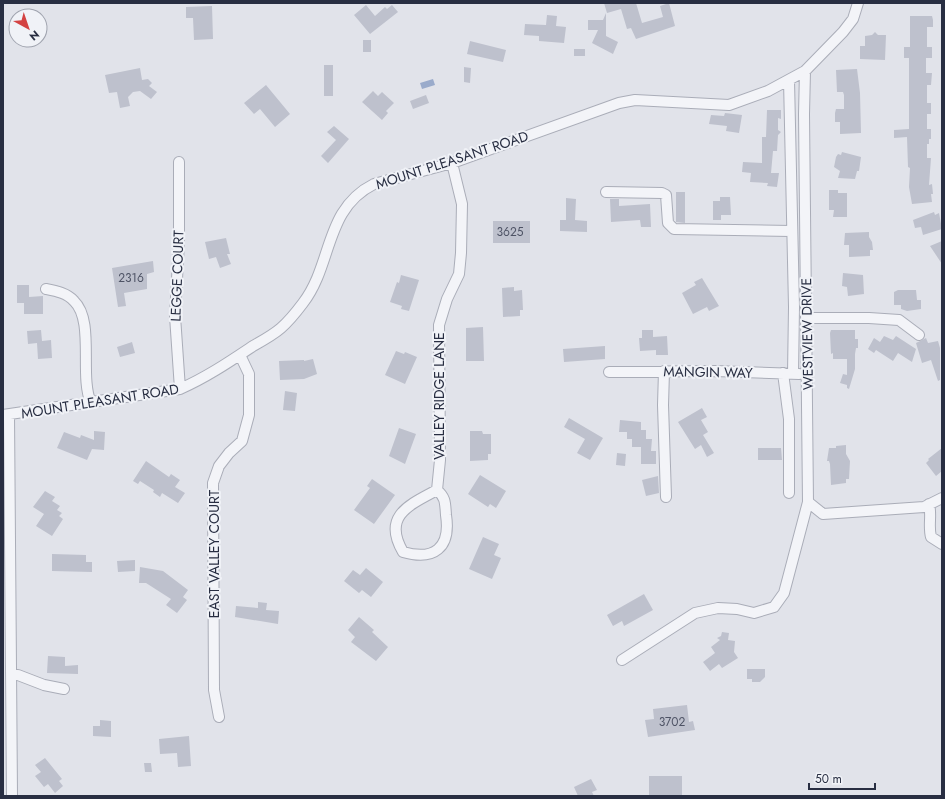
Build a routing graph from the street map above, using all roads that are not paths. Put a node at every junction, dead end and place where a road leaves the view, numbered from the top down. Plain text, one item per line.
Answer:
1 (858, 3) edge
2 (805, 71) junction
3 (789, 80) junction
4 (179, 162) dead end
5 (452, 163) junction
6 (606, 192) dead end
7 (791, 231) junction
8 (46, 288) dead end
9 (806, 318) junction
10 (919, 334) dead end
11 (240, 355) junction
12 (664, 371) junction
13 (609, 372) dead end
14 (788, 374) junction
15 (807, 374) junction
16 (180, 389) junction
17 (91, 403) junction
18 (6, 415) edge
19 (437, 490) junction
20 (789, 493) dead end
21 (666, 498) dead end
22 (942, 498) edge
23 (808, 502) junction
24 (929, 504) junction
25 (942, 544) edge
26 (622, 660) dead end
27 (11, 675) junction
28 (64, 689) dead end
29 (220, 717) dead end
30 (12, 796) edge

1 - 2 street, MOUNT PLEASANT ROAD
2 - 3 street, MOUNT PLEASANT ROAD
2 - 9 street, WESTVIEW DRIVE
3 - 5 street, MOUNT PLEASANT ROAD
3 - 7 street
4 - 16 street, LEGGE COURT
5 - 11 street, MOUNT PLEASANT ROAD
5 - 19 street, VALLEY RIDGE LANE
6 - 7 street
7 - 14 street
8 - 17 street
9 - 10 street
9 - 15 street, WESTVIEW DRIVE
11 - 16 street, MOUNT PLEASANT ROAD
11 - 29 street, EAST VALLEY COURT
12 - 13 street, MANGIN WAY
12 - 14 street, MANGIN WAY
12 - 21 street
14 - 15 street, MANGIN WAY
14 - 20 street
15 - 23 street, WESTVIEW DRIVE
16 - 17 street, MOUNT PLEASANT ROAD
17 - 18 street, MOUNT PLEASANT ROAD
18 - 27 street
19 - 19 street
22 - 24 street
23 - 24 street
23 - 26 street, WESTVIEW DRIVE
24 - 25 street
27 - 28 street
27 - 30 street

